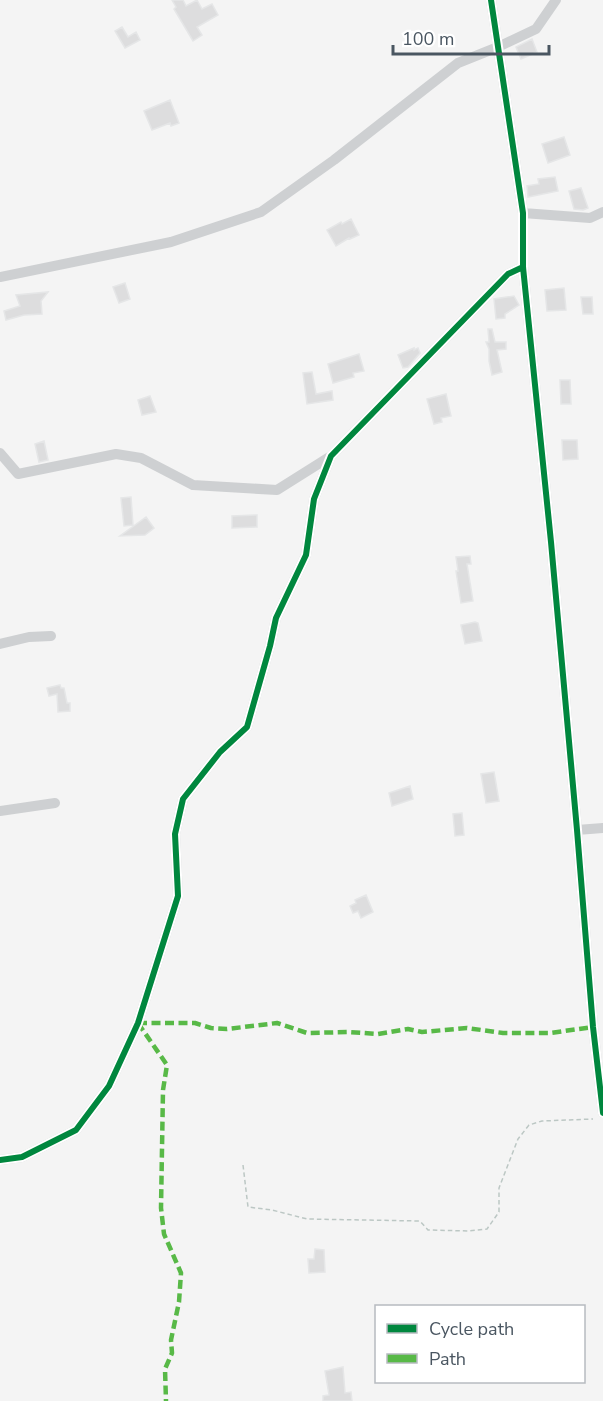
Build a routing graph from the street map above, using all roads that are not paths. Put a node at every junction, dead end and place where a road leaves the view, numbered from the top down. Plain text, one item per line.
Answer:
1 (491, 0) edge
2 (556, 0) edge
3 (498, 47) junction
4 (603, 212) edge
5 (523, 213) junction
6 (523, 267) junction
7 (0, 277) edge
8 (0, 453) edge
9 (331, 456) junction
10 (51, 636) dead end
11 (0, 644) edge
12 (55, 803) dead end
13 (0, 811) edge
14 (603, 828) edge
15 (577, 830) junction
16 (599, 1116) edge
17 (0, 1160) edge

1 - 3 street
2 - 3 street
3 - 5 street
3 - 7 street
4 - 5 street
5 - 6 street
6 - 9 street
6 - 15 street
8 - 9 street
9 - 17 street
10 - 11 street
12 - 13 street
14 - 15 street
15 - 16 street

